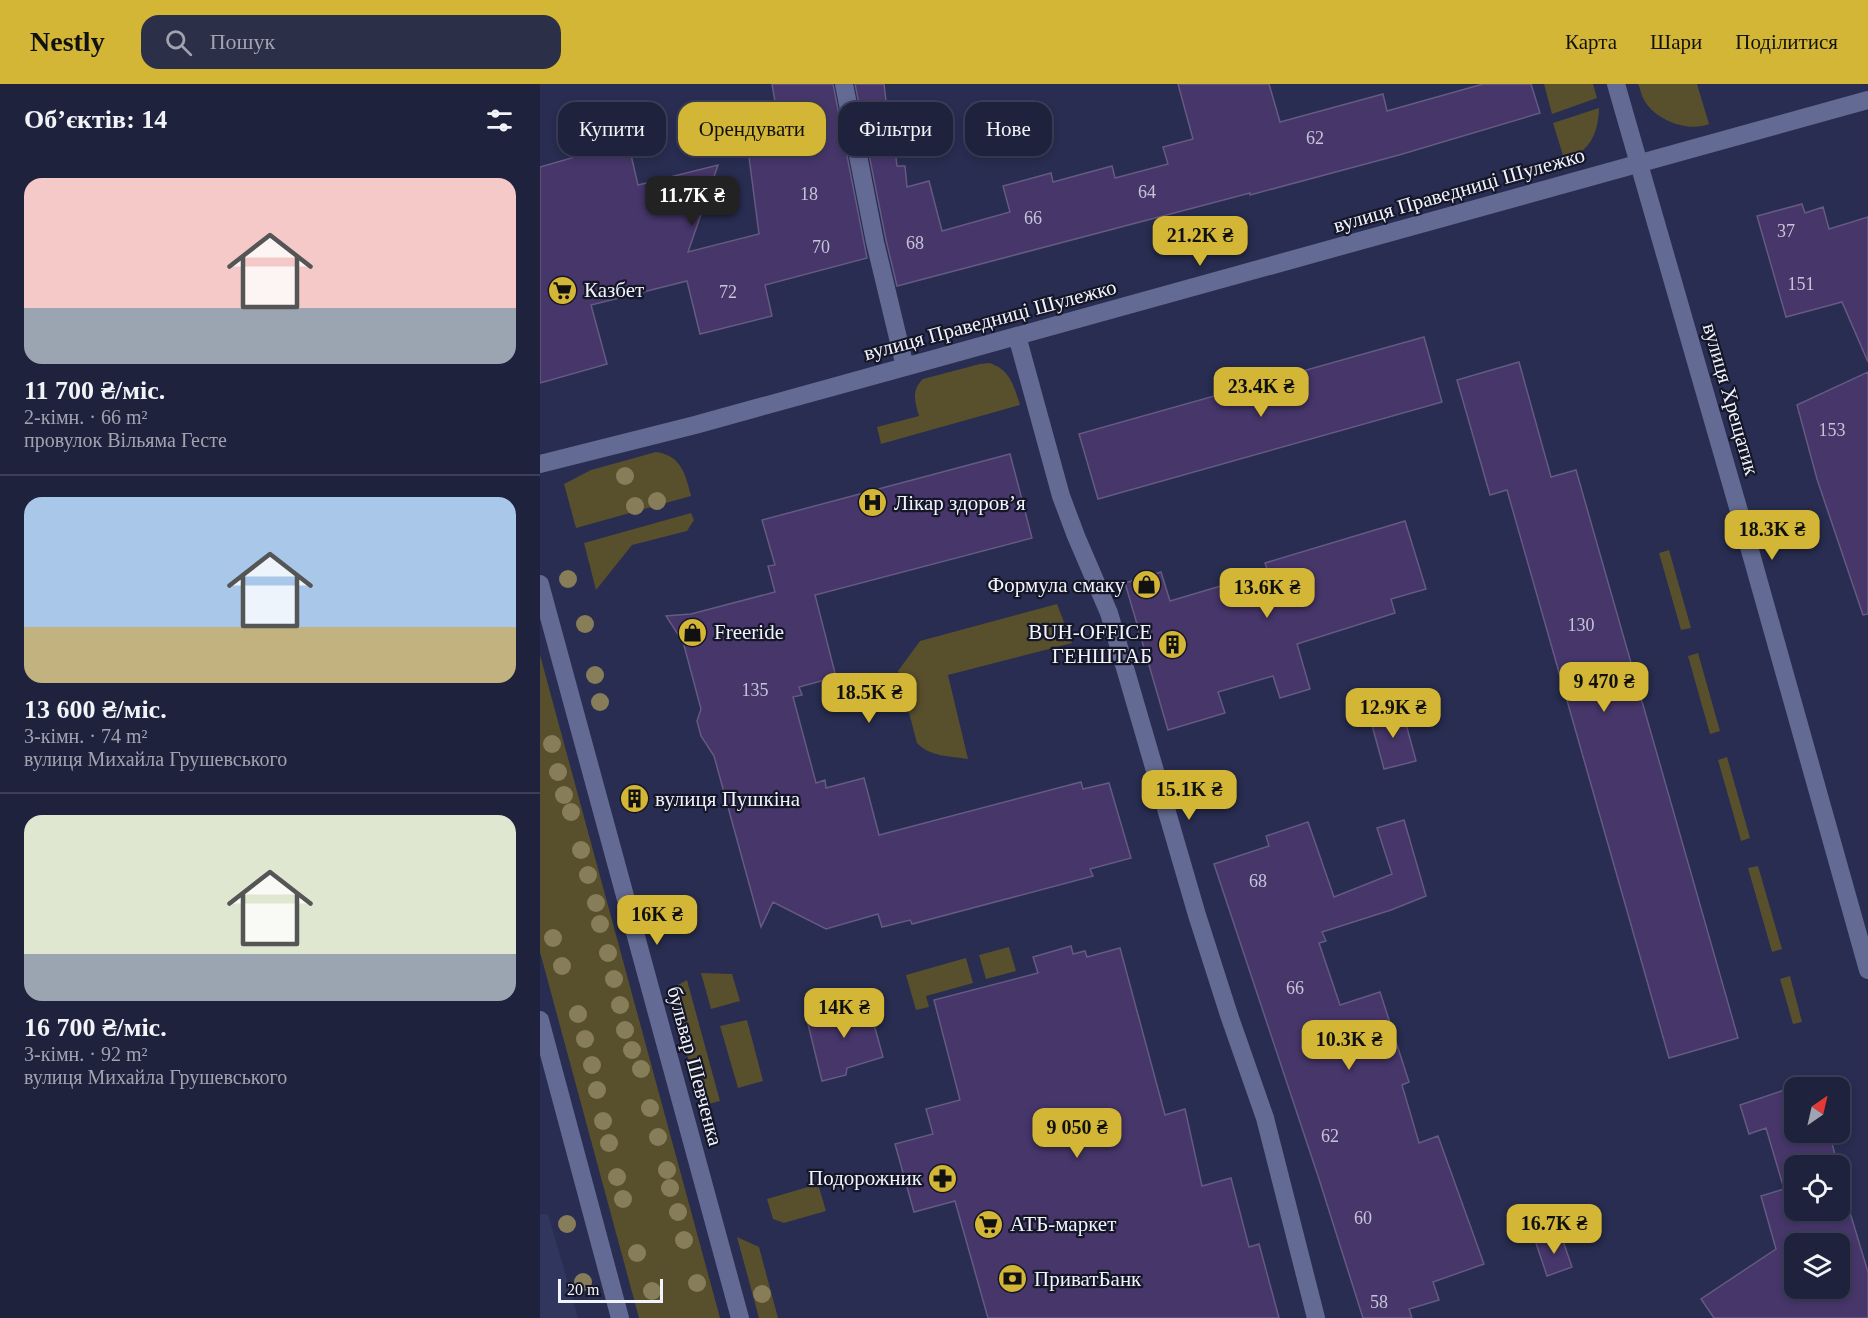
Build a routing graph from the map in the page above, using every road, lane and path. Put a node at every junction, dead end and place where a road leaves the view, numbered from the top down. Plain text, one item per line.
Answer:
1 (844, 84) edge
2 (1616, 84) edge
3 (1868, 100) edge
4 (1640, 162) junction
5 (1017, 336) junction
6 (905, 367) junction
7 (540, 464) edge
8 (540, 584) edge
9 (1868, 970) edge
10 (540, 1020) edge
11 (620, 1318) edge
12 (740, 1318) edge
13 (1316, 1318) edge

1 - 6 street
2 - 4 street, вулиця Хрещатик
3 - 4 street, вулиця Праведниці Шулежко
4 - 5 street, вулиця Праведниці Шулежко
4 - 9 street, вулиця Хрещатик
5 - 6 street, вулиця Праведниці Шулежко
5 - 13 street
6 - 7 street, вулиця Праведниці Шулежко
8 - 12 street, бульвар Шевченка
10 - 11 street

